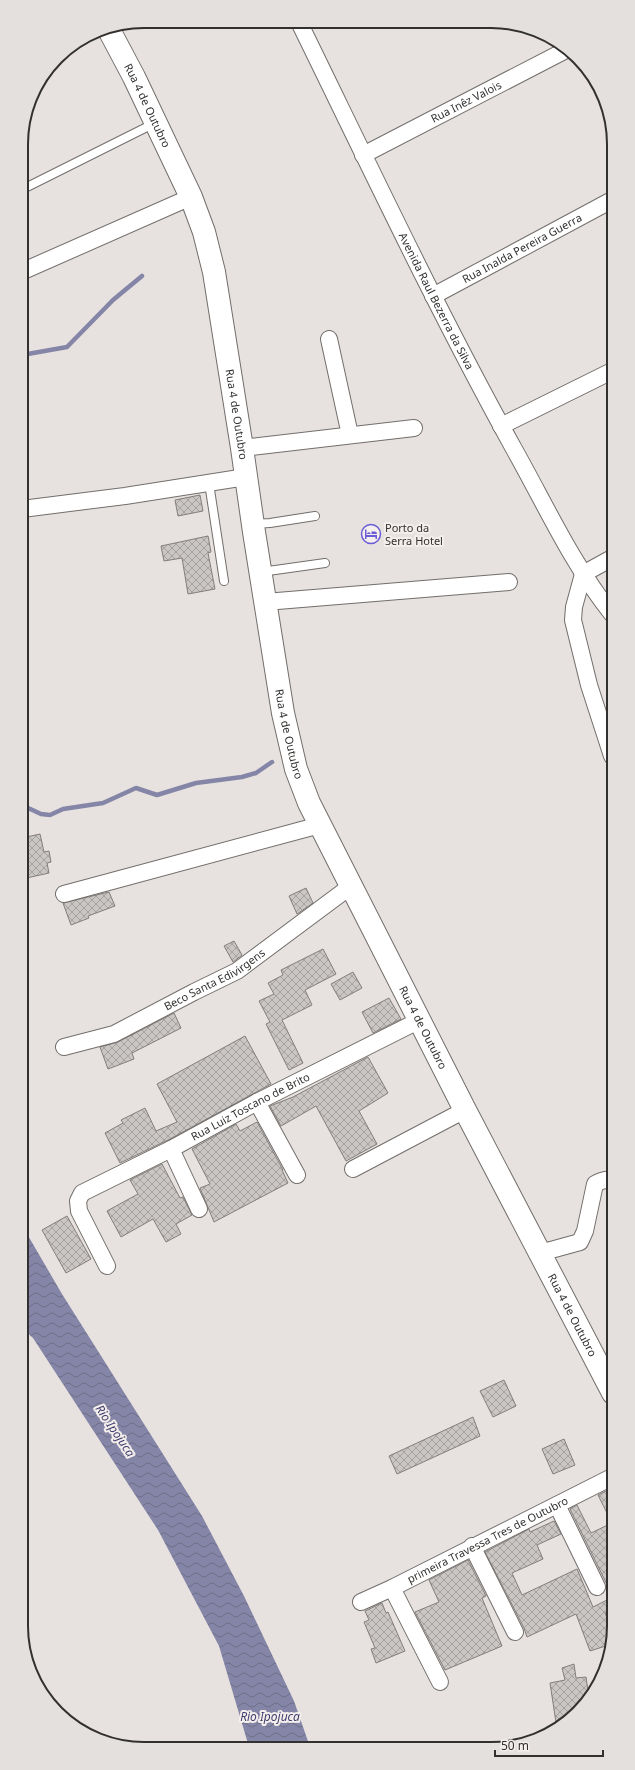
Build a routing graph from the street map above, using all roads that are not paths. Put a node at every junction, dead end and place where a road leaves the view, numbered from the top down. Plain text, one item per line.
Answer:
1 (302, 28) edge
2 (111, 33) edge
3 (562, 52) edge
4 (156, 123) junction
5 (363, 155) junction
6 (28, 187) edge
7 (191, 197) junction
8 (607, 203) edge
9 (28, 269) edge
10 (432, 296) junction
11 (329, 339) dead end
12 (607, 373) edge
13 (501, 426) junction
14 (414, 428) dead end
15 (350, 435) junction
16 (242, 448) junction
17 (246, 477) junction
18 (209, 483) junction
19 (28, 508) edge
20 (315, 516) dead end
21 (253, 524) junction
22 (607, 561) edge
23 (324, 563) dead end
24 (260, 572) junction
25 (583, 574) junction
26 (224, 581) dead end
27 (509, 582) dead end
28 (265, 602) junction
29 (607, 607) edge
30 (607, 741) edge
31 (320, 824) junction
32 (351, 886) junction
33 (64, 894) dead end
34 (420, 1020) junction
35 (64, 1047) dead end
36 (257, 1102) junction
37 (465, 1110) junction
38 (171, 1149) junction
39 (353, 1169) dead end
40 (297, 1175) dead end
41 (607, 1179) edge
42 (199, 1209) dead end
43 (540, 1253) junction
44 (107, 1266) dead end
45 (607, 1381) edge
46 (607, 1480) edge
47 (558, 1505) junction
48 (472, 1546) junction
49 (597, 1587) dead end
50 (392, 1588) junction
51 (361, 1602) dead end
52 (515, 1632) dead end
53 (440, 1682) dead end

1 - 5 street, Avenida Raul Bezerra da Silva
2 - 4 main road, Rua 4 de Outubro
3 - 5 street, Rua Inêz Valois
4 - 6 lane
4 - 7 main road, Rua 4 de Outubro
5 - 10 street, Avenida Raul Bezerra da Silva
7 - 9 street
7 - 16 main road, Rua 4 de Outubro
8 - 10 street, Rua Inalda Pereira Guerra
10 - 13 street, Avenida Raul Bezerra da Silva
11 - 15 street
12 - 13 street
13 - 25 street, Avenida Raul Bezerra da Silva
14 - 15 street
15 - 16 street
16 - 17 main road, Rua 4 de Outubro
17 - 18 street
17 - 21 main road, Rua 4 de Outubro
18 - 19 street
18 - 26 lane
20 - 21 lane
21 - 24 main road, Rua 4 de Outubro
22 - 25 street
23 - 24 lane
24 - 28 main road, Rua 4 de Outubro
25 - 29 street, Avenida Raul Bezerra da Silva
25 - 30 street
27 - 28 street
28 - 31 main road, Rua 4 de Outubro
31 - 32 main road, Rua 4 de Outubro
31 - 33 street
32 - 34 main road, Rua 4 de Outubro
32 - 35 street, Beco Santa Edivirgens
34 - 36 street, Rua Luiz Toscano de Brito
34 - 37 main road, Rua 4 de Outubro
36 - 38 street, Rua Luiz Toscano de Brito
36 - 40 street
37 - 39 street
37 - 43 main road, Rua 4 de Outubro
38 - 42 street
38 - 44 street, Rua Luiz Toscano de Brito
41 - 43 street
43 - 45 main road, Rua 4 de Outubro
46 - 47 street, primeira Travessa Tres de Outubro
47 - 48 street, primeira Travessa Tres de Outubro
47 - 49 street
48 - 50 street, primeira Travessa Tres de Outubro
48 - 52 street
50 - 51 street, primeira Travessa Tres de Outubro
50 - 53 street

